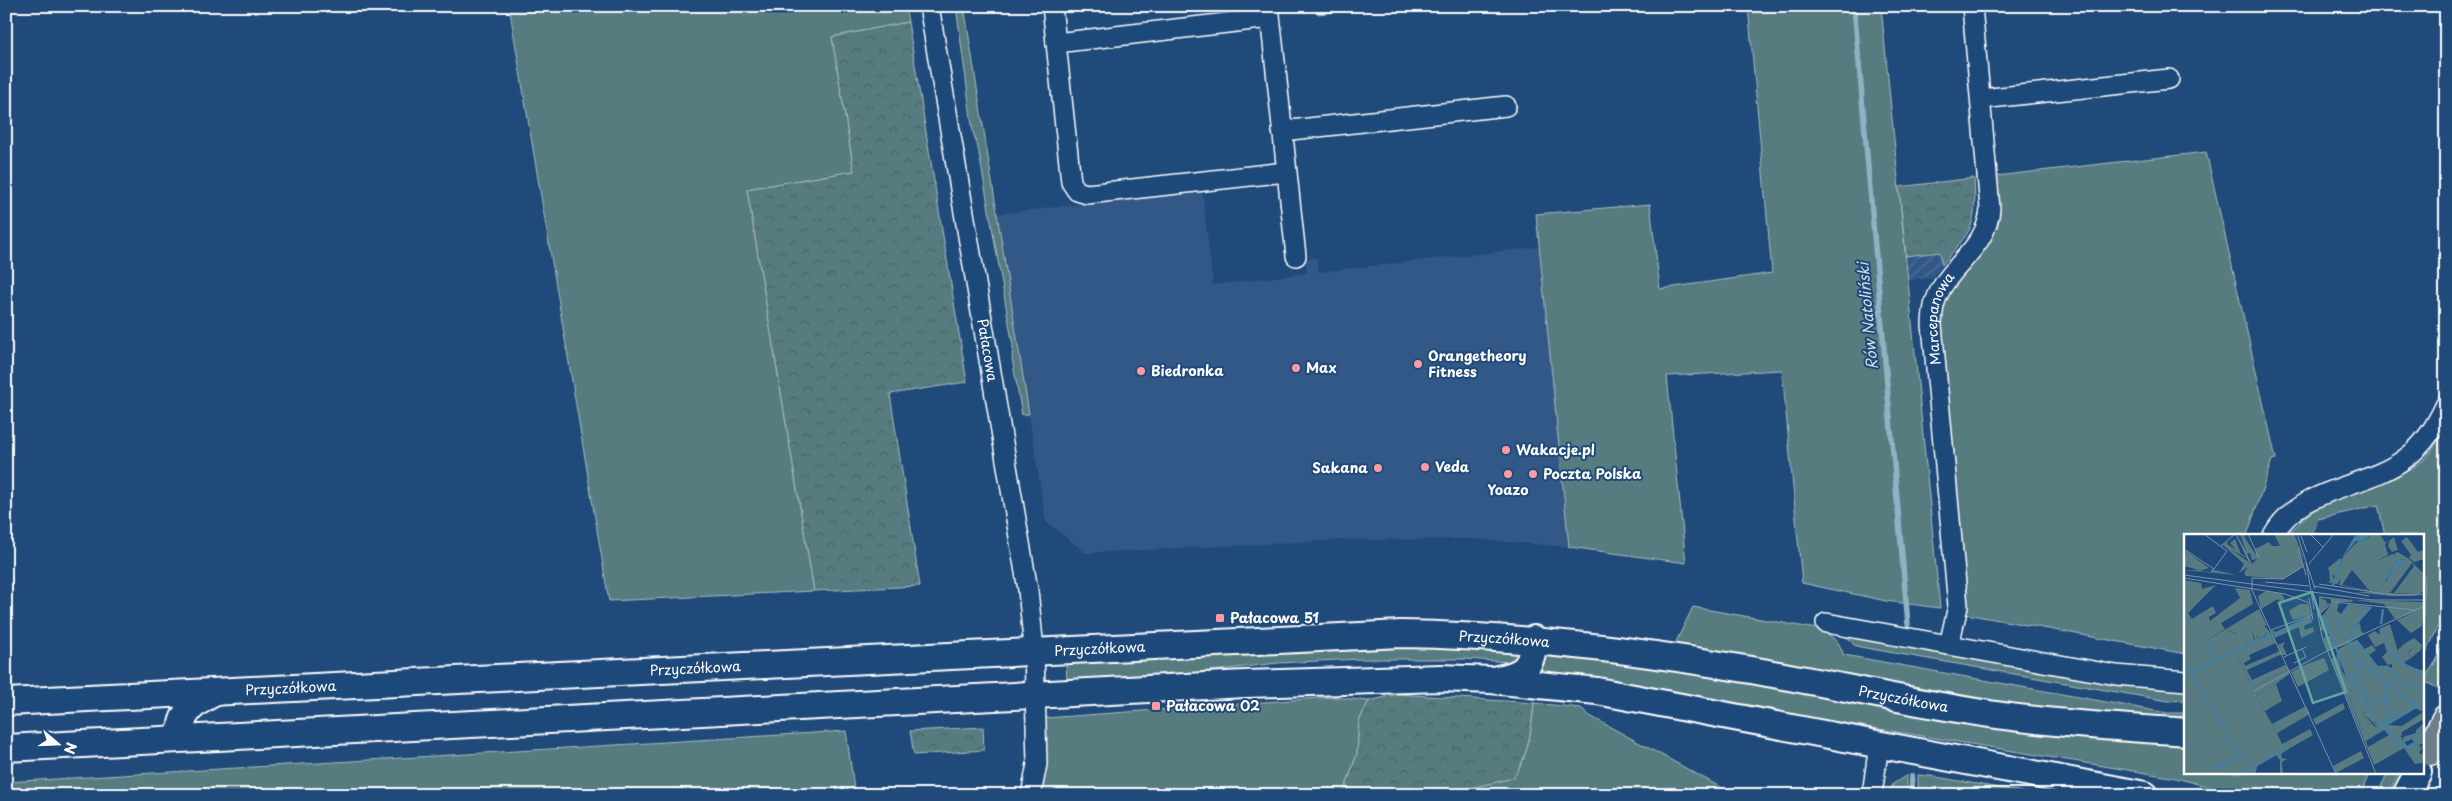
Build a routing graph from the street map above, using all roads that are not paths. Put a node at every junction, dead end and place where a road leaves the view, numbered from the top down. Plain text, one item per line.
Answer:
1 (929, 6) edge
2 (1052, 6) edge
3 (1972, 6) edge
4 (1269, 12) edge
5 (1056, 43) junction
6 (2169, 79) dead end
7 (1981, 98) junction
8 (1506, 106) dead end
9 (1282, 131) junction
10 (1286, 172) junction
11 (1296, 256) dead end
12 (2446, 404) edge
13 (2274, 534) edge
14 (1826, 623) dead end
15 (1534, 639) junction
16 (1949, 645) junction
17 (1034, 650) junction
18 (1491, 680) junction
19 (2184, 681) edge
20 (217, 692) junction
21 (1036, 695) junction
22 (6, 702) edge
23 (2446, 719) edge
24 (2184, 732) edge
25 (181, 738) junction
26 (1879, 744) junction
27 (6, 748) edge
28 (2428, 758) edge
29 (2418, 774) edge
30 (1031, 795) edge
31 (1872, 795) edge
32 (2145, 795) edge
33 (2406, 795) edge

1 - 17 street, Pałacowa
2 - 5 street
3 - 7 street, Marcepanowa
4 - 5 street
4 - 9 street
5 - 10 street
6 - 7 street
7 - 16 street, Marcepanowa
8 - 9 street
9 - 10 street
10 - 11 street
12 - 13 street
14 - 16 street
15 - 17 main road, Przyczółkowa
15 - 18 main road
15 - 24 main road, Przyczółkowa
16 - 19 street
17 - 20 main road, Przyczółkowa
17 - 21 street, Pałacowa
18 - 21 main road
18 - 26 main road
20 - 22 main road, Przyczółkowa
20 - 25 main road
21 - 25 main road
21 - 30 street, Pałacowa
23 - 28 highway
25 - 27 main road
26 - 31 street
26 - 32 main road
29 - 33 main road

